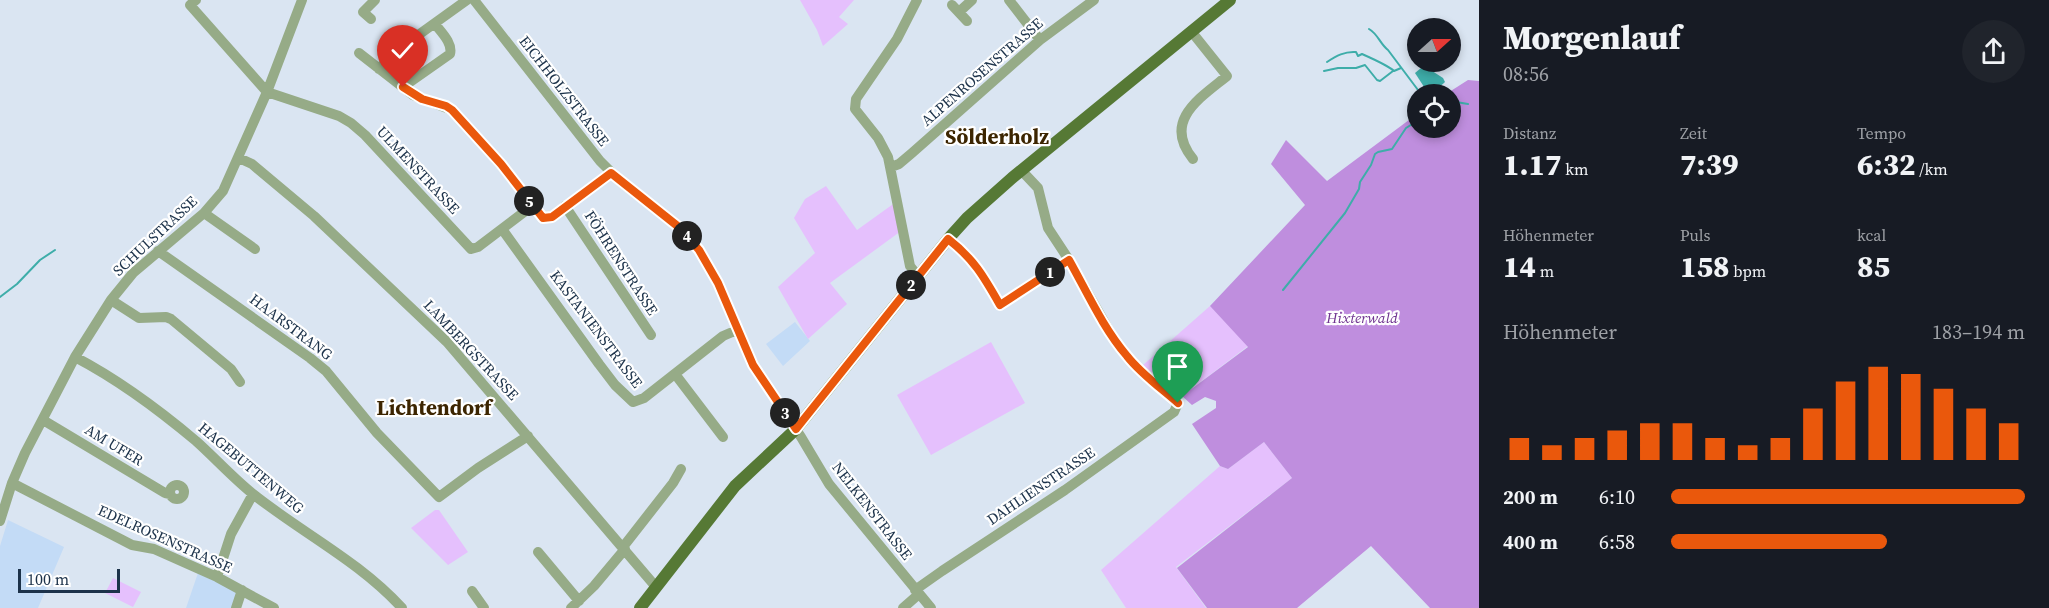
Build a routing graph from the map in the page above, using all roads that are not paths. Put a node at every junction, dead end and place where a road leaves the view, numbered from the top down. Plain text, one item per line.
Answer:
1 (302, 0) edge
2 (375, 0) edge
3 (467, 0) edge
4 (474, 0) edge
5 (917, 0) edge
6 (972, 0) edge
7 (1009, 0) edge
8 (1094, 0) edge
9 (1230, 0) edge
10 (193, 3) edge
11 (363, 12) dead end
12 (959, 13) dead end
13 (435, 24) junction
14 (1191, 31) junction
15 (1040, 40) junction
16 (359, 53) dead end
17 (379, 69) junction
18 (403, 87) junction
19 (267, 92) junction
20 (239, 158) junction
21 (1193, 159) dead end
22 (891, 167) junction
23 (1021, 170) junction
24 (611, 173) junction
25 (532, 206) junction
26 (565, 206) junction
27 (204, 213) junction
28 (502, 229) junction
29 (948, 239) junction
30 (255, 249) dead end
31 (158, 251) junction
32 (1069, 260) junction
33 (918, 276) junction
34 (111, 300) junction
35 (737, 330) junction
36 (651, 335) dead end
37 (75, 357) junction
38 (675, 374) junction
39 (240, 382) dead end
40 (43, 420) junction
41 (796, 429) junction
42 (528, 436) junction
43 (723, 437) dead end
44 (681, 469) dead end
45 (12, 483) junction
46 (170, 494) dead end
47 (253, 494) junction
48 (0, 520) edge
49 (624, 548) junction
50 (538, 552) dead end
51 (217, 577) junction
52 (656, 587) junction
53 (242, 590) junction
54 (472, 591) dead end
55 (917, 592) junction
56 (575, 605) edge
57 (236, 608) edge
58 (274, 608) edge
59 (402, 608) edge
60 (484, 608) edge
61 (640, 608) edge
62 (903, 608) edge
63 (931, 608) edge

1 - 19 street, SCHULSTRASSE
2 - 11 street
3 - 13 street
4 - 24 street, EICHHOLZSTRASSE
5 - 22 street
6 - 12 street
7 - 15 street
8 - 15 street, ALPENROSENSTRASSE
9 - 14 main road
10 - 19 street
13 - 17 street
13 - 18 street
14 - 21 street
14 - 23 main road
15 - 22 street, ALPENROSENSTRASSE
16 - 17 street
17 - 18 street
18 - 25 street
19 - 20 street, SCHULSTRASSE
19 - 28 street, ULMENSTRASSE
20 - 27 street, SCHULSTRASSE
20 - 42 street, LAMBERGSTRASSE
22 - 33 street
23 - 29 main road
23 - 32 street
24 - 26 street
24 - 35 street, EICHHOLZSTRASSE
25 - 26 street
25 - 28 street, ULMENSTRASSE
26 - 36 street, FÖHRENSTRASSE
27 - 30 street
27 - 31 street, SCHULSTRASSE
28 - 38 street, KASTANIENSTRASSE
29 - 32 street
29 - 33 main road
31 - 34 street, SCHULSTRASSE
31 - 42 street, HAARSTRANG
32 - 55 street, DAHLIENSTRASSE
33 - 41 main road
34 - 37 street, SCHULSTRASSE
34 - 39 street
35 - 38 street, KASTANIENSTRASSE
35 - 41 street, EICHHOLZSTRASSE
37 - 40 street, SCHULSTRASSE
37 - 47 street, HAGEBUTTENWEG
38 - 43 street
40 - 45 street, SCHULSTRASSE
40 - 46 street, AM UFER
41 - 52 main road
41 - 55 street, NELKENSTRASSE
42 - 49 street, LAMBERGSTRASSE
44 - 49 street
45 - 48 street, SCHULSTRASSE
45 - 51 street, EDELROSENSTRASSE
47 - 51 street
47 - 59 street, HAGEBUTTENWEG
49 - 52 street, LAMBERGSTRASSE
49 - 56 street
50 - 56 street
51 - 53 street, EDELROSENSTRASSE
52 - 61 main road
53 - 57 street, EDELROSENSTRASSE
53 - 58 street, EDELROSENSTRASSE
54 - 60 street
55 - 62 street, DAHLIENSTRASSE
55 - 63 street, NELKENSTRASSE

